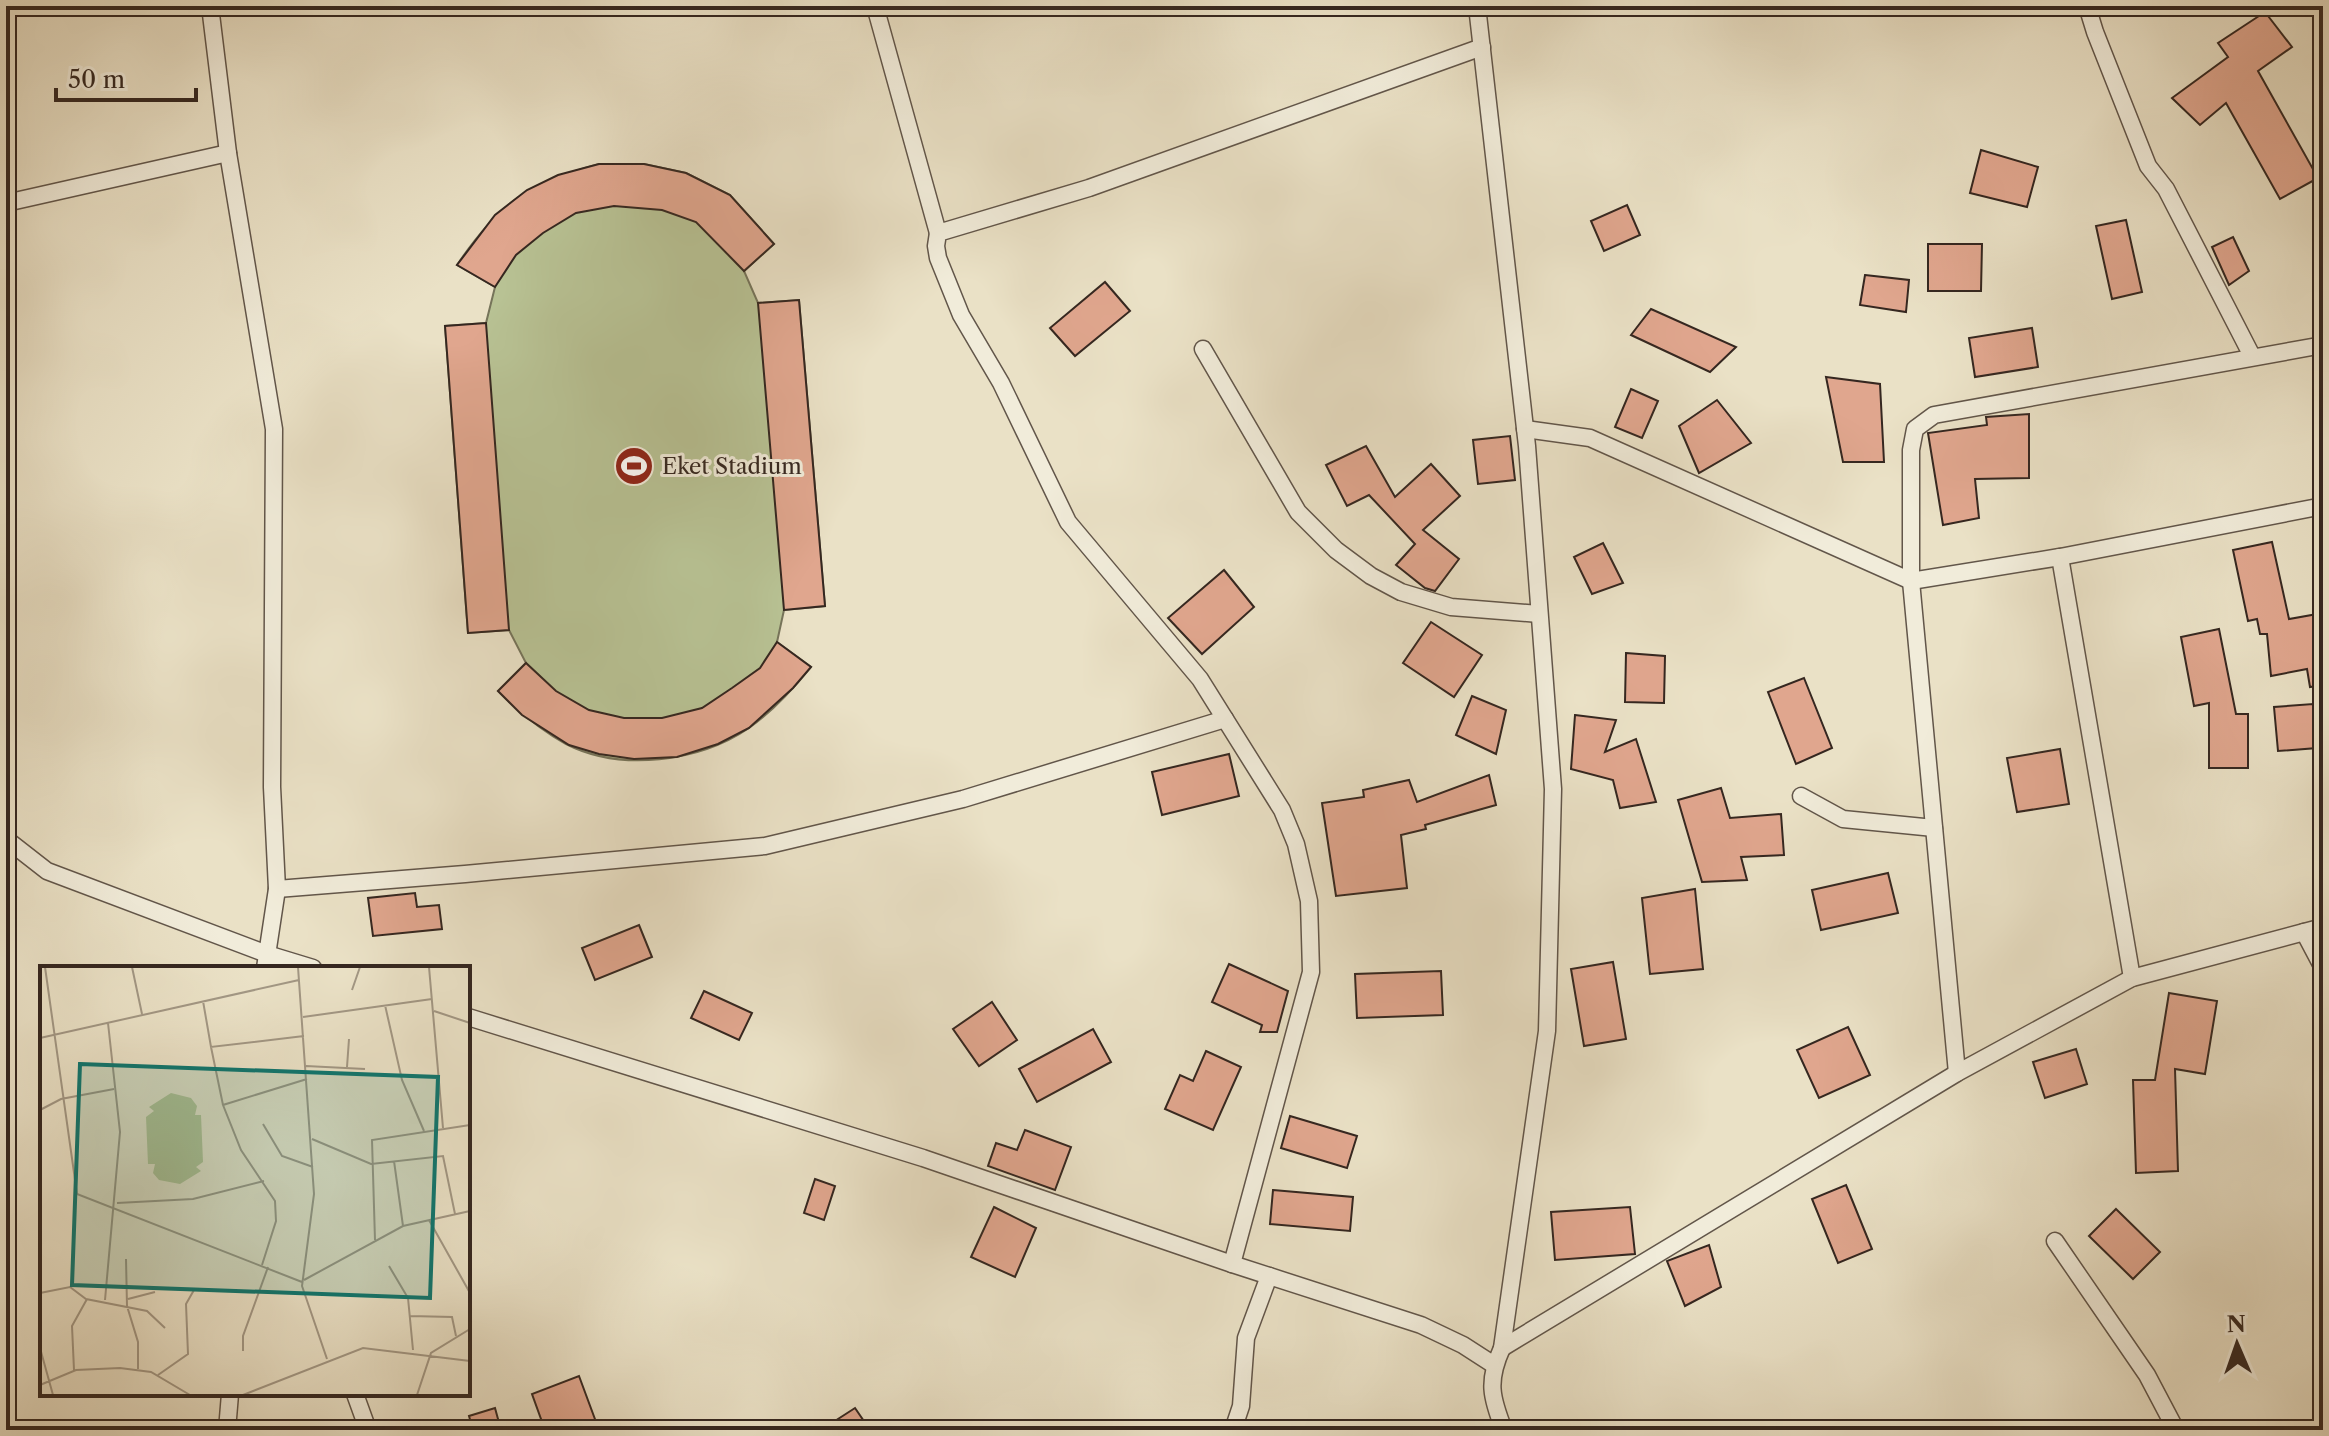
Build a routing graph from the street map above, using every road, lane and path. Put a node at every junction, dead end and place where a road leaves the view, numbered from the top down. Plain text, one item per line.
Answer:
1 (210, 6) edge
2 (875, 6) edge
3 (1477, 6) edge
4 (2087, 6) edge
5 (1482, 47) junction
6 (228, 153) junction
7 (6, 203) edge
8 (938, 233) junction
9 (2323, 345) edge
10 (1203, 349) dead end
11 (2252, 356) junction
12 (1525, 429) junction
13 (2323, 506) edge
14 (2060, 557) junction
15 (1911, 581) junction
16 (1539, 614) junction
17 (1225, 719) junction
18 (1801, 796) dead end
19 (1934, 828) junction
20 (6, 839) edge
21 (277, 889) junction
22 (2323, 927) edge
23 (2304, 932) junction
24 (266, 961) edge
25 (300, 966) edge
26 (2323, 968) edge
27 (2132, 978) junction
28 (470, 1018) edge
29 (1957, 1073) junction
30 (2055, 1241) dead end
31 (1232, 1264) junction
32 (1269, 1276) junction
33 (1502, 1348) junction
34 (1494, 1365) junction
35 (230, 1396) edge
36 (356, 1396) edge
37 (227, 1430) edge
38 (368, 1430) edge
39 (1233, 1430) edge
40 (1504, 1430) edge
41 (2176, 1430) edge

1 - 6 street
2 - 8 street
3 - 5 street
4 - 11 street
5 - 8 street
5 - 12 street
6 - 7 street
6 - 21 street
8 - 17 street
9 - 11 street
10 - 16 street
11 - 15 street
12 - 15 street
12 - 16 street
13 - 14 street
14 - 15 street
14 - 27 street
15 - 19 street
16 - 33 street
17 - 21 street
17 - 31 street
18 - 19 street
19 - 29 street
20 - 24 street
21 - 24 street
22 - 23 street
23 - 26 street
23 - 27 street
24 - 25 street
27 - 29 street
28 - 31 street
29 - 33 street
30 - 41 street
31 - 32 street
32 - 34 street
32 - 39 street
33 - 34 street
34 - 40 street
35 - 37 street
36 - 38 street

